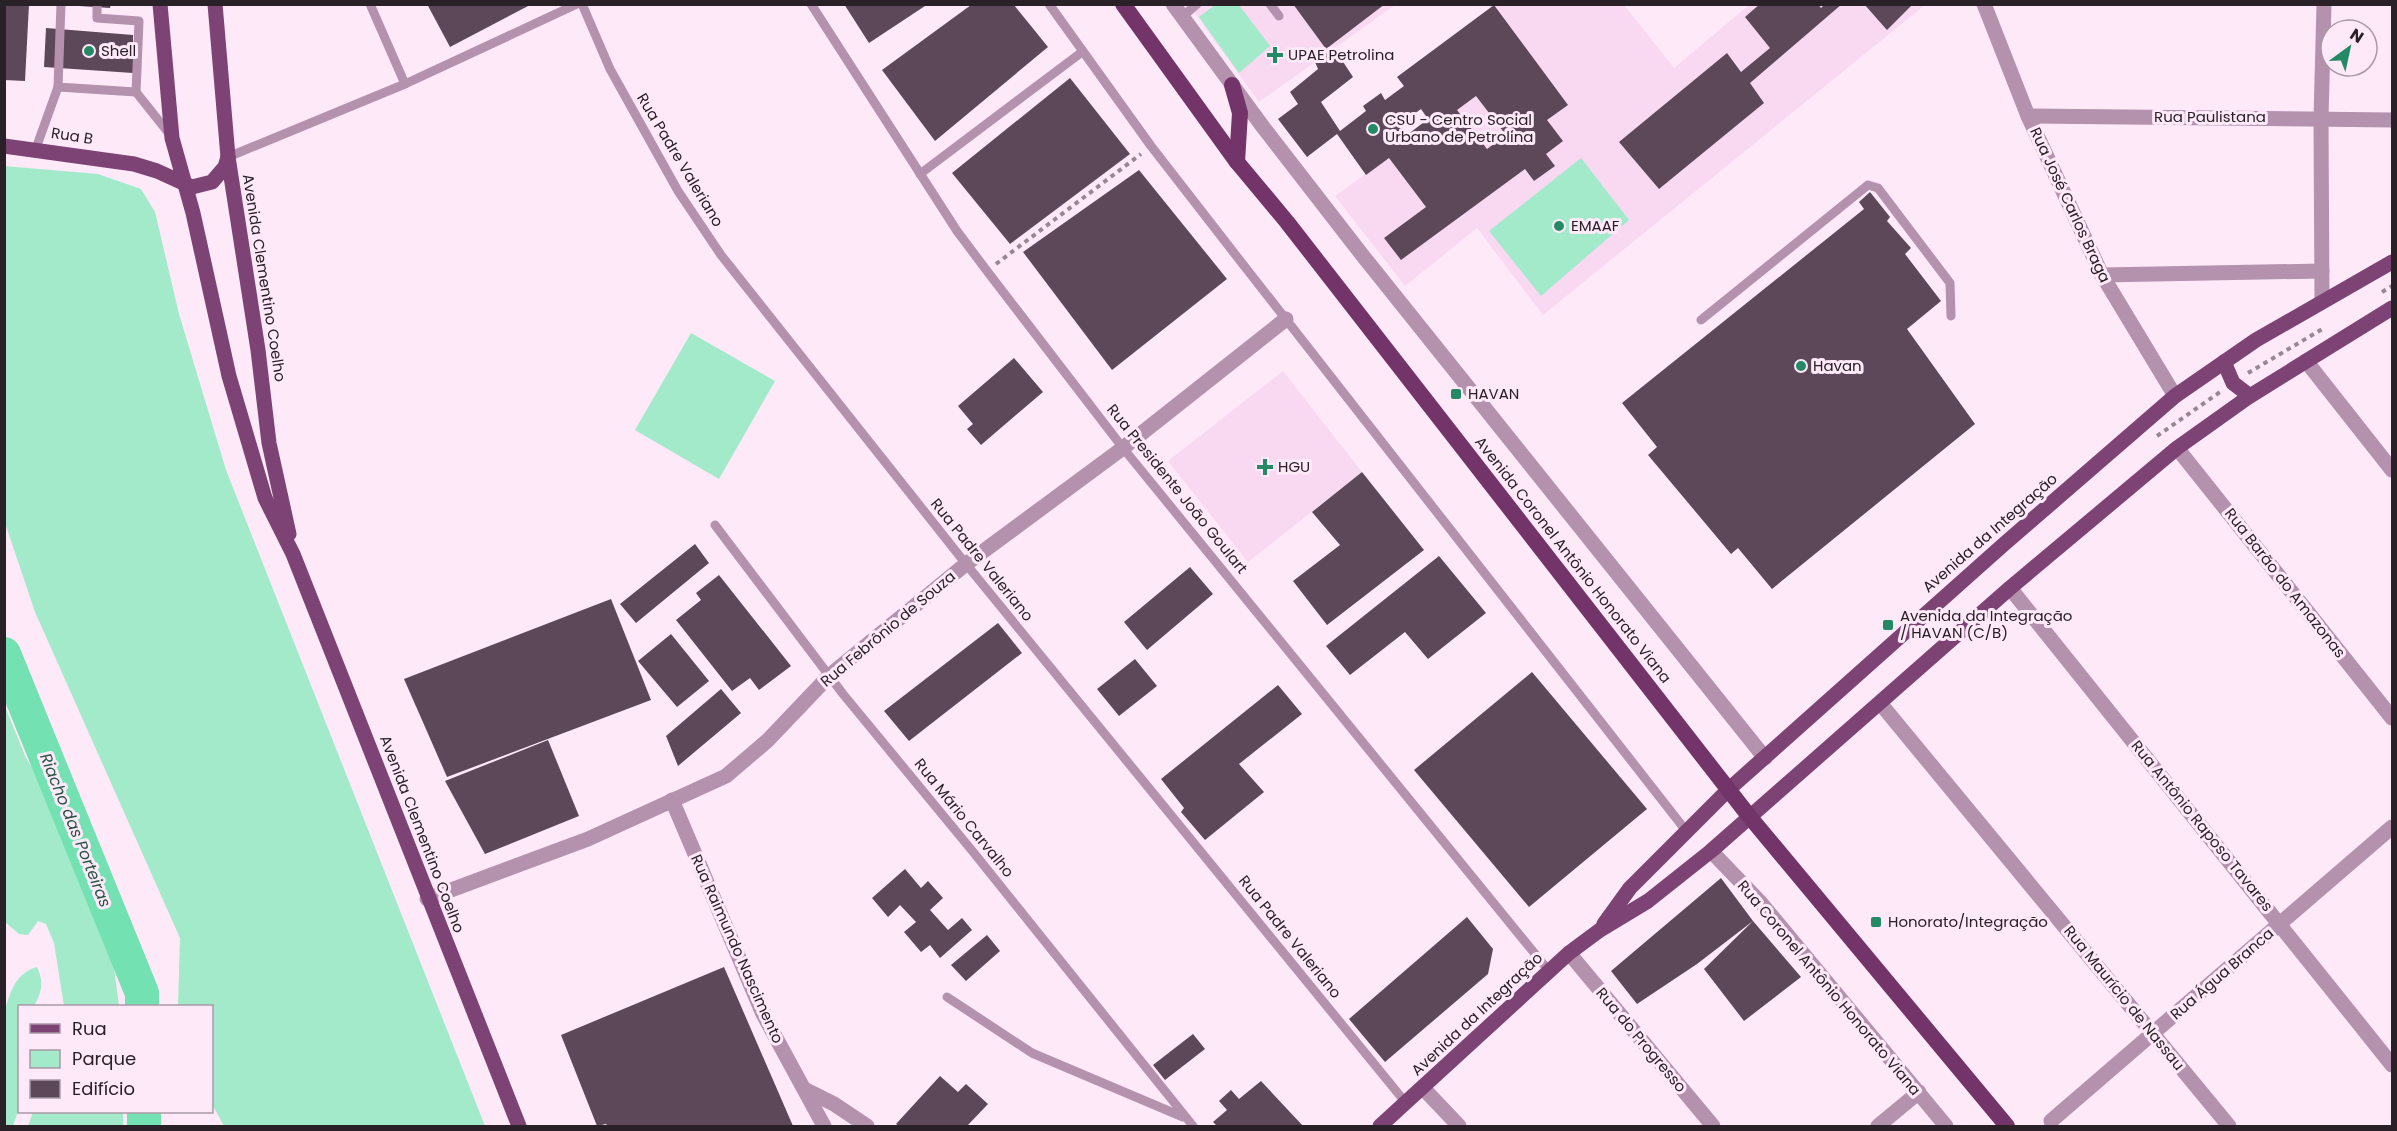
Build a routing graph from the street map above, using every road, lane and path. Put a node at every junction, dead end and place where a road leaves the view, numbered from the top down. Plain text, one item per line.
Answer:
1 (61, 4) edge
2 (97, 4) edge
3 (160, 4) edge
4 (215, 4) edge
5 (370, 4) edge
6 (577, 4) edge
7 (582, 4) edge
8 (810, 4) edge
9 (1049, 4) edge
10 (1123, 4) edge
11 (1173, 4) edge
12 (1197, 4) edge
13 (1270, 4) edge
14 (1984, 4) edge
15 (2324, 4) edge
16 (1279, 16) dead end
17 (1182, 17) junction
18 (1082, 52) junction
19 (405, 84) junction
20 (1232, 84) junction
21 (58, 87) junction
22 (136, 92) junction
23 (2028, 116) junction
24 (2321, 118) junction
25 (2392, 120) edge
26 (172, 138) junction
27 (4, 146) edge
28 (1151, 147) junction
29 (36, 150) junction
30 (228, 157) junction
31 (1237, 162) junction
32 (920, 174) junction
33 (186, 185) junction
34 (2392, 262) edge
35 (987, 271) junction
36 (2322, 271) junction
37 (2102, 275) junction
38 (2322, 302) junction
39 (2392, 308) edge
40 (1951, 316) dead end
41 (1286, 319) junction
42 (1701, 320) dead end
43 (2306, 360) junction
44 (2224, 362) junction
45 (2175, 396) junction
46 (2250, 396) junction
47 (1123, 448) junction
48 (2177, 448) junction
49 (2392, 470) edge
50 (715, 525) dead end
51 (293, 555) junction
52 (966, 564) junction
53 (2010, 588) junction
54 (830, 675) junction
55 (1880, 703) junction
56 (2392, 718) edge
57 (1765, 758) junction
58 (1728, 790) junction
59 (672, 800) junction
60 (1749, 816) junction
61 (2392, 827) edge
62 (1687, 832) junction
63 (1711, 851) junction
64 (428, 899) junction
65 (2280, 923) junction
66 (1600, 930) junction
67 (1569, 953) junction
68 (1549, 971) junction
69 (947, 997) dead end
70 (2154, 1033) junction
71 (2392, 1065) edge
72 (1424, 1088) junction
73 (806, 1090) junction
74 (1919, 1092) junction
75 (1406, 1103) junction
76 (1185, 1118) junction
77 (2051, 1121) dead end
78 (519, 1126) edge
79 (824, 1126) edge
80 (867, 1126) edge
81 (1193, 1126) edge
82 (1380, 1126) edge
83 (1459, 1126) edge
84 (1713, 1126) edge
85 (1878, 1126) edge
86 (1946, 1126) edge
87 (2007, 1126) edge
88 (2229, 1126) edge

1 - 21 lane
2 - 22 lane
3 - 26 main road
4 - 30 main road, Avenida Clementino Coelho
5 - 19 lane
6 - 19 lane
7 - 52 lane, Rua Padre Valeriano
8 - 32 lane, Rua Presidente João Goulart
9 - 18 lane
10 - 31 highway, Avenida Coronel Antônio Honorato Viana
11 - 17 street
12 - 17 lane
13 - 16 lane
14 - 23 street, Rua José Carlos Braga
15 - 24 street
17 - 20 street
18 - 28 lane
18 - 32 lane
19 - 30 lane
20 - 31 highway
20 - 57 street
21 - 22 lane
21 - 29 lane
22 - 26 lane
23 - 24 street, Rua Paulistana
23 - 37 street, Rua José Carlos Braga
24 - 25 street, Rua Paulistana
24 - 36 street
26 - 33 main road, Avenida Clementino Coelho
27 - 29 main road, Rua B
28 - 35 path
28 - 41 lane
29 - 33 main road, Rua B
30 - 33 main road
30 - 51 main road, Avenida Clementino Coelho
31 - 58 highway, Avenida Coronel Antônio Honorato Viana
32 - 35 lane, Rua Presidente João Goulart
33 - 51 main road, Avenida Clementino Coelho
34 - 38 main road, Avenida da Integração
35 - 47 lane, Rua Presidente João Goulart
36 - 37 street
36 - 38 street
37 - 45 street, Rua José Carlos Braga
38 - 44 main road, Avenida da Integração
39 - 43 main road, Avenida da Integração
40 - 42 lane
41 - 47 street, Rua Febrônio de Souza
41 - 62 lane
43 - 46 main road, Avenida da Integração
43 - 49 street
44 - 45 main road, Avenida da Integração
44 - 46 main road
45 - 57 main road, Avenida da Integração
46 - 48 main road, Avenida da Integração
47 - 52 street, Rua Febrônio de Souza
47 - 68 lane, Rua Presidente João Goulart
48 - 53 main road, Avenida da Integração
48 - 56 street, Rua Barão do Amazonas
50 - 54 lane, Rua Mário Carvalho
51 - 64 main road, Avenida Clementino Coelho
52 - 54 street, Rua Febrônio de Souza
52 - 75 lane, Rua Padre Valeriano
53 - 55 main road, Avenida da Integração
53 - 65 street, Rua Antônio Raposo Tavares
54 - 59 street, Rua Febrônio de Souza
54 - 76 lane, Rua Mário Carvalho
55 - 60 main road, Avenida da Integração
55 - 70 street, Rua Maurício de Nassau
57 - 58 main road, Avenida da Integração
58 - 60 highway, Avenida Coronel Antônio Honorato Viana
58 - 62 main road, Avenida da Integração
59 - 64 street, Rua Febrônio de Souza
59 - 73 street, Rua Raimundo Nascimento
60 - 63 main road, Avenida da Integração
60 - 87 highway, Avenida Coronel Antônio Honorato Viana
61 - 65 street, Rua Água Branca
62 - 66 main road, Avenida da Integração
63 - 66 main road, Avenida da Integração
63 - 74 street, Rua Coronel Antônio Honorato Viana
64 - 78 main road, Avenida Clementino Coelho
65 - 70 street, Rua Água Branca
65 - 71 street, Rua Antônio Raposo Tavares
66 - 67 main road, Avenida da Integração
67 - 68 main road, Avenida da Integração
67 - 84 street, Rua do Progresso
68 - 72 main road, Avenida da Integração
69 - 76 lane
70 - 77 street, Rua Água Branca
70 - 88 street, Rua Maurício de Nassau
72 - 75 main road, Avenida da Integração
72 - 83 street
73 - 79 street, Rua Raimundo Nascimento
73 - 80 street
74 - 85 street
74 - 86 street, Rua Coronel Antônio Honorato Viana
75 - 82 main road, Avenida da Integração
76 - 81 lane, Rua Mário Carvalho

